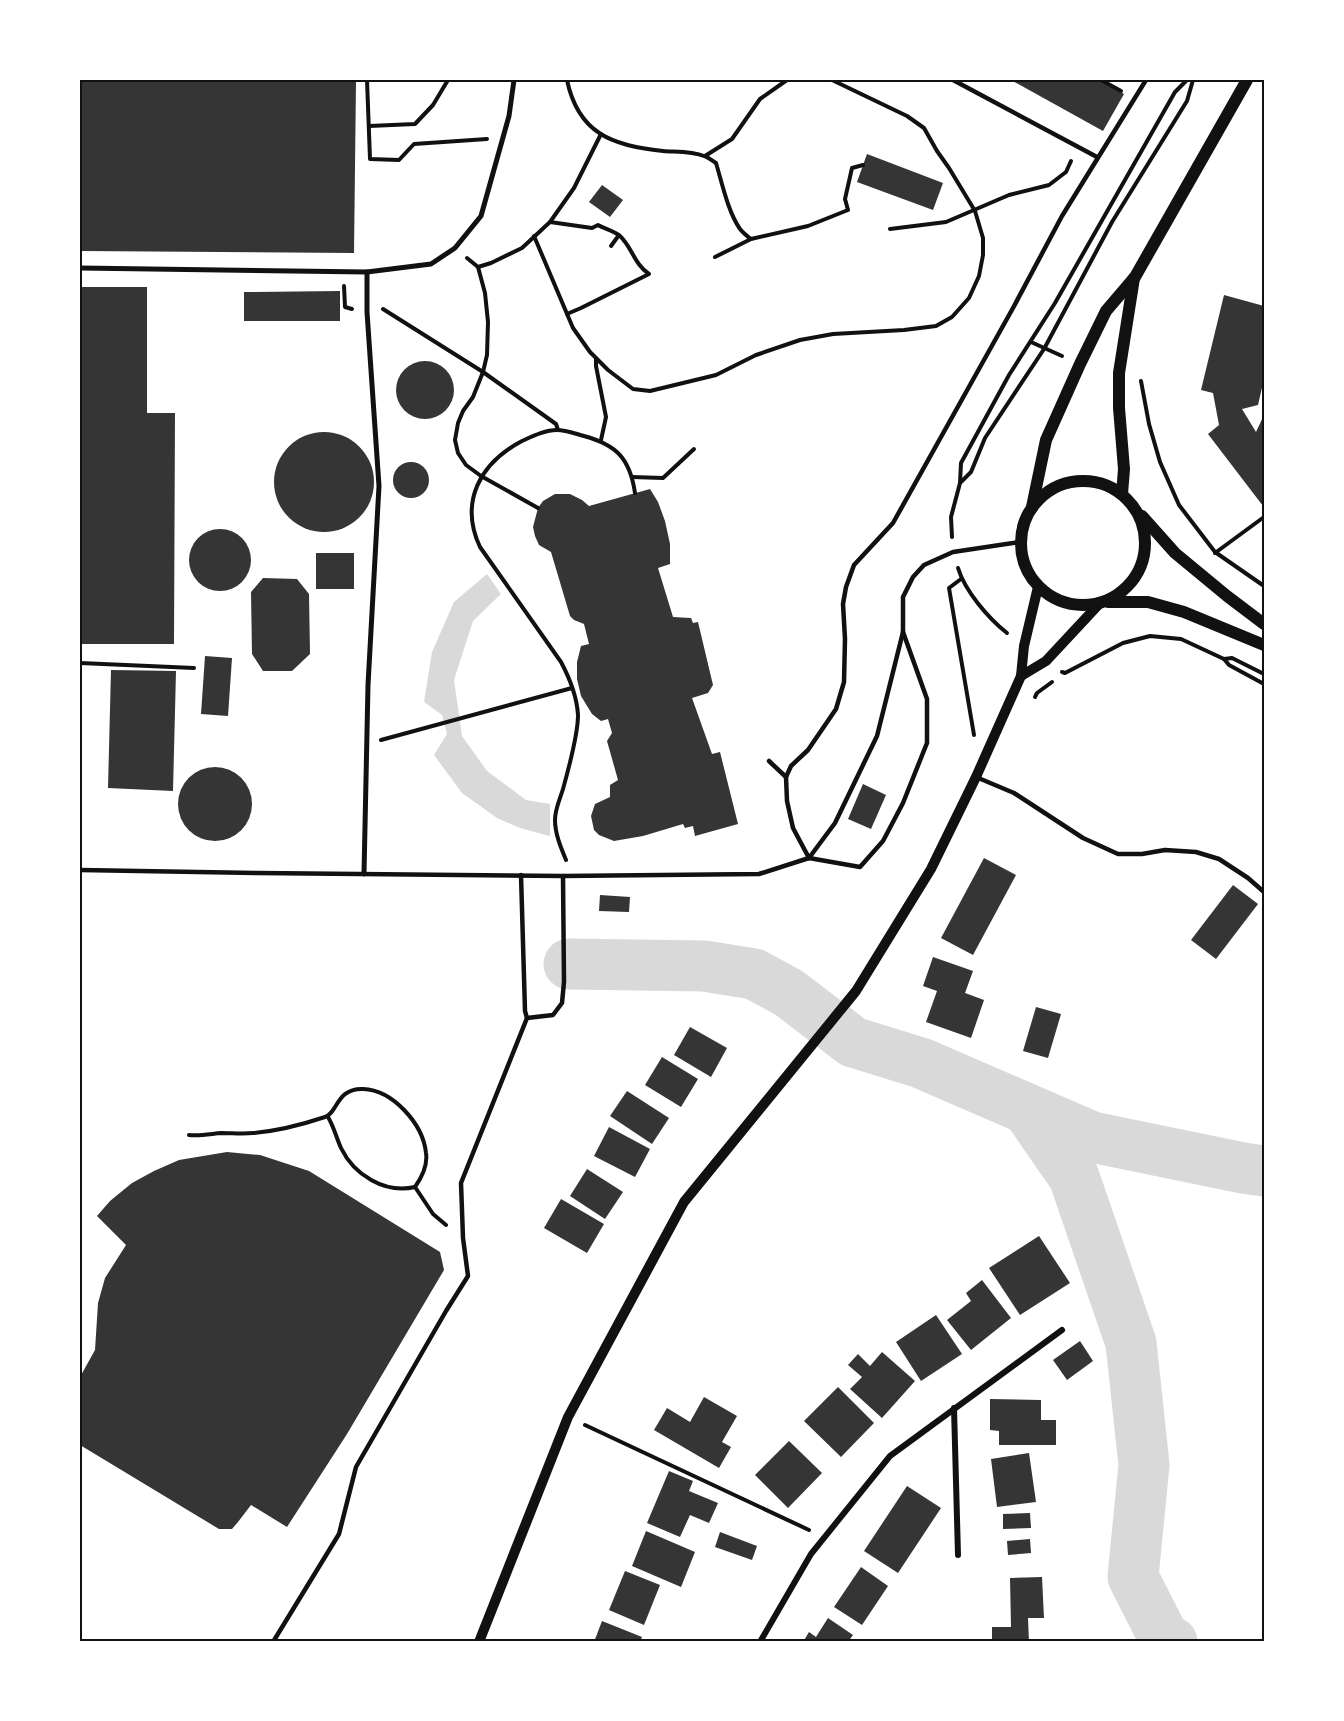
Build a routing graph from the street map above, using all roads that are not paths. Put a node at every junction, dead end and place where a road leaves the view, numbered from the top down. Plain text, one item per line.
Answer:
1 (514, 80) edge
2 (953, 80) edge
3 (1146, 80) edge
4 (1247, 80) edge
5 (1097, 157) junction
6 (80, 268) edge
7 (367, 272) junction
8 (1135, 277) junction
9 (1122, 494) junction
10 (1032, 507) junction
11 (1135, 509) junction
12 (1020, 542) junction
13 (1038, 586) junction
14 (1103, 603) junction
15 (1264, 624) edge
16 (903, 632) junction
17 (1264, 645) edge
18 (1021, 676) junction
19 (769, 761) dead end
20 (786, 777) junction
21 (976, 777) junction
22 (809, 858) junction
23 (80, 870) edge
24 (364, 874) junction
25 (521, 875) junction
26 (563, 876) junction
27 (1264, 892) edge
28 (527, 1018) junction
29 (1062, 1330) dead end
30 (954, 1408) junction
31 (958, 1555) dead end
32 (273, 1641) edge
33 (478, 1641) edge
34 (760, 1641) edge

1 - 7 street
2 - 5 lane
3 - 5 lane
4 - 8 main road
5 - 20 lane
6 - 7 street
7 - 24 street
8 - 9 main road
8 - 10 main road
9 - 10 main road
9 - 11 main road
10 - 12 main road
11 - 14 main road
11 - 15 main road
12 - 13 main road
12 - 16 lane
13 - 14 main road
13 - 18 street
14 - 17 main road
14 - 18 street
16 - 22 lane
16 - 22 lane
18 - 21 street
19 - 20 lane
20 - 22 lane
21 - 27 lane
21 - 33 street
22 - 26 lane
23 - 24 lane
24 - 25 lane
25 - 26 lane
25 - 28 lane
26 - 28 lane
28 - 32 lane
29 - 30 street
30 - 31 street
30 - 34 street

